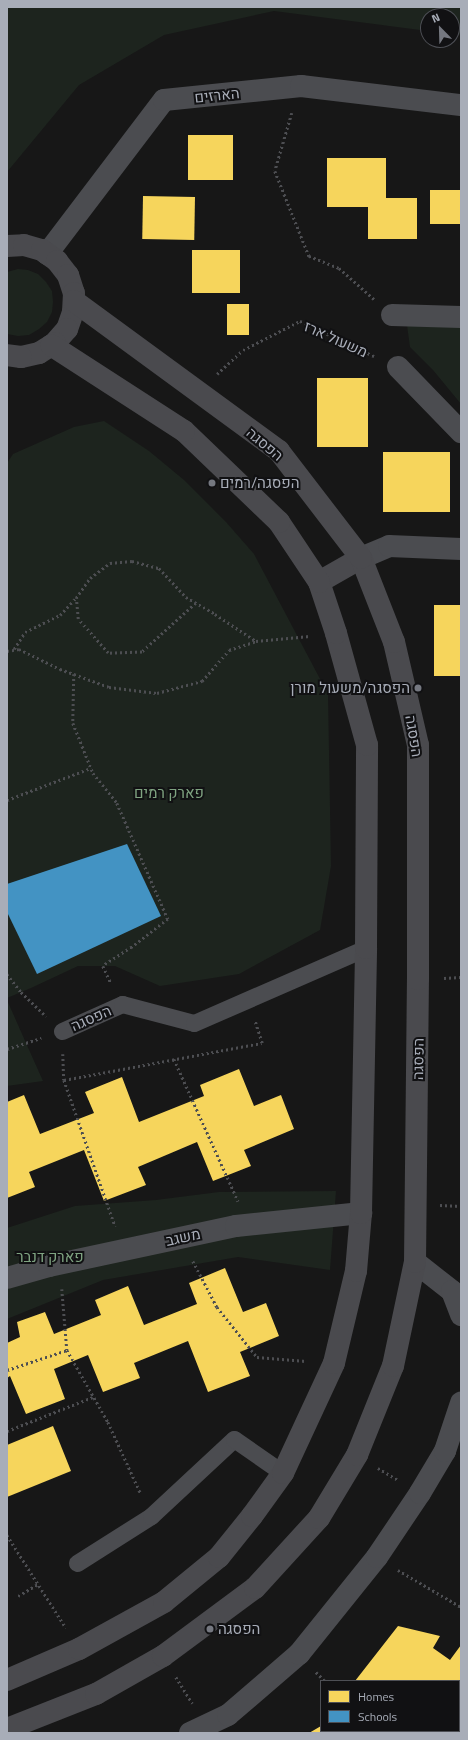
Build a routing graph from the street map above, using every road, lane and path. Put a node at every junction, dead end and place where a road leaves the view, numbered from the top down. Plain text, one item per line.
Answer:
1 (301, 86) junction
2 (461, 105) edge
3 (7, 246) edge
4 (47, 254) junction
5 (74, 301) junction
6 (392, 315) joint
7 (461, 317) edge
8 (52, 345) junction
9 (7, 355) edge
10 (398, 367) joint
11 (198, 392) junction
12 (461, 432) edge
13 (461, 549) edge
14 (361, 558) junction
15 (319, 582) junction
16 (76, 598) junction
17 (196, 603) junction
18 (336, 633) junction
19 (256, 641) junction
20 (14, 650) junction
21 (7, 651) edge
22 (74, 674) junction
23 (91, 768) junction
24 (7, 800) edge
25 (366, 948) junction
26 (7, 974) edge
27 (122, 1004) junction
28 (62, 1031) junction
29 (262, 1043) dead end
30 (7, 1049) edge
31 (174, 1059) junction
32 (361, 1213) junction
33 (249, 1224) junction
34 (181, 1238) junction
35 (123, 1250) junction
36 (415, 1262) junction
37 (60, 1264) junction
38 (7, 1278) edge
39 (461, 1315) edge
40 (67, 1350) junction
41 (334, 1363) junction
42 (7, 1370) edge
43 (93, 1396) junction
44 (461, 1403) edge
45 (7, 1431) edge
46 (357, 1455) junction
47 (283, 1473) junction
48 (420, 1493) junction
49 (151, 1516) junction
50 (7, 1535) edge
51 (377, 1557) junction
52 (77, 1563) dead end
53 (38, 1584) junction
54 (18, 1596) dead end
55 (461, 1608) edge
56 (79, 1648) junction
57 (163, 1656) junction
58 (7, 1680) edge
59 (7, 1729) edge
60 (198, 1730) edge

1 - 2 street, הארזים
1 - 4 street, הארזים
1 - 6 path
3 - 4 street
4 - 5 street
5 - 8 street
5 - 11 street, הפסגה
6 - 7 street
8 - 9 street
8 - 15 street
10 - 11 path, משעול ארז
10 - 12 street
11 - 14 street, הפסגה
13 - 14 street
14 - 15 street
14 - 36 street, הפסגה
15 - 18 street
16 - 17 path
16 - 17 path
16 - 20 path
17 - 19 path
18 - 19 path
18 - 25 street
19 - 22 path
20 - 21 path
20 - 22 path
22 - 23 path
23 - 24 path
23 - 27 path
25 - 27 lane, הפסגה
25 - 32 street
26 - 28 path
27 - 28 lane, הפסגה
28 - 30 path
29 - 31 path
31 - 33 path
31 - 35 path
32 - 33 street, משגב
32 - 41 street
33 - 34 street, משגב
34 - 35 street, משגב
34 - 41 path
35 - 37 street, משגב
36 - 39 street
36 - 46 street, הפסגה
37 - 38 street, משגב
37 - 40 path
40 - 42 path
40 - 43 path
41 - 47 street
43 - 45 path
43 - 49 path
44 - 48 street
46 - 48 path
46 - 57 street, הפסגה
47 - 49 lane
47 - 56 street
48 - 51 street
49 - 52 lane
50 - 53 path
51 - 55 path
51 - 60 street
53 - 54 path
53 - 56 path
56 - 58 street
57 - 59 street, הפסגה
57 - 60 path

